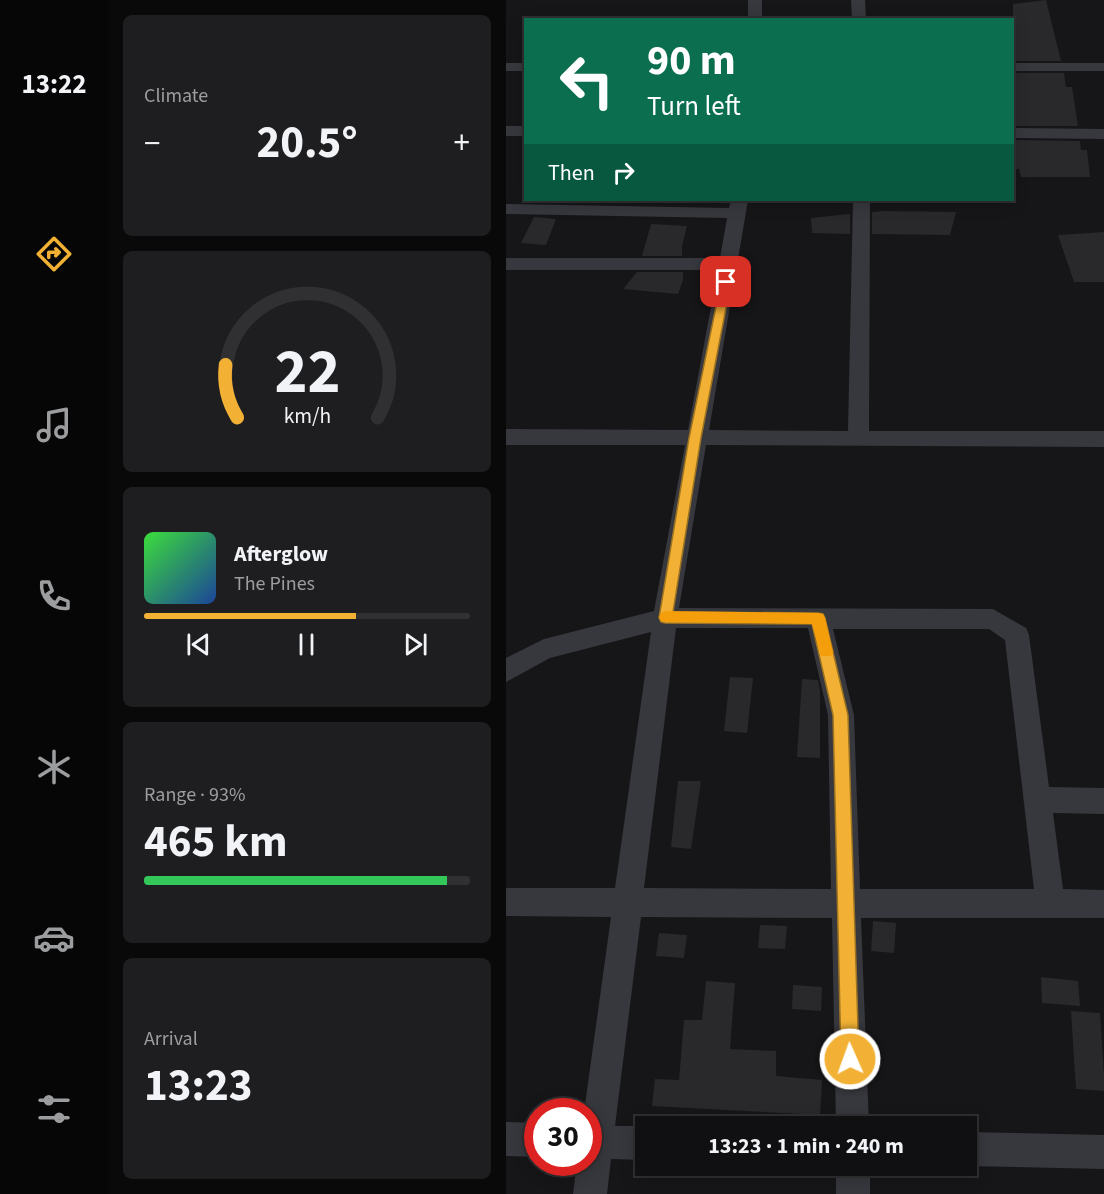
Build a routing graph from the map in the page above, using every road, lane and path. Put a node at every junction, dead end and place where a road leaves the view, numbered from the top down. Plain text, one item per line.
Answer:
1 (755, 0) edge
2 (858, 0) edge
3 (755, 18) edge
4 (859, 18) edge
5 (506, 67) edge
6 (524, 67) edge
7 (1014, 67) edge
8 (1104, 67) edge
9 (506, 131) edge
10 (524, 131) edge
11 (1014, 133) edge
12 (1104, 134) edge
13 (862, 201) edge
14 (738, 206) edge
15 (506, 209) edge
16 (506, 264) edge
17 (729, 264) junction
18 (506, 437) edge
19 (695, 438) junction
20 (858, 439) junction
21 (1104, 440) edge
22 (665, 618) junction
23 (818, 618) junction
24 (506, 671) edge
25 (1037, 800) junction
26 (1104, 801) edge
27 (506, 902) edge
28 (630, 902) junction
29 (846, 903) junction
30 (1050, 904) junction
31 (1104, 904) edge
32 (599, 1098) edge
33 (852, 1116) edge
34 (506, 1139) edge
35 (524, 1140) edge
36 (602, 1142) edge
37 (635, 1143) edge
38 (977, 1149) edge
39 (1104, 1152) edge
40 (591, 1176) edge
41 (853, 1176) edge
42 (590, 1194) edge
43 (853, 1194) edge

1 - 3 street
2 - 4 street
5 - 6 street
7 - 8 street
9 - 10 street
11 - 12 street
13 - 20 street
14 - 15 street
14 - 17 street
16 - 17 street
17 - 19 street
18 - 19 street
19 - 20 street
19 - 22 street
20 - 21 street
22 - 23 street
22 - 24 street
22 - 28 street
23 - 25 street
23 - 29 street
25 - 26 street
25 - 30 street
27 - 28 street
28 - 29 street
28 - 32 street
29 - 30 street
29 - 33 street
30 - 31 street
34 - 35 street
36 - 37 street
38 - 39 street
40 - 42 street
41 - 43 street

